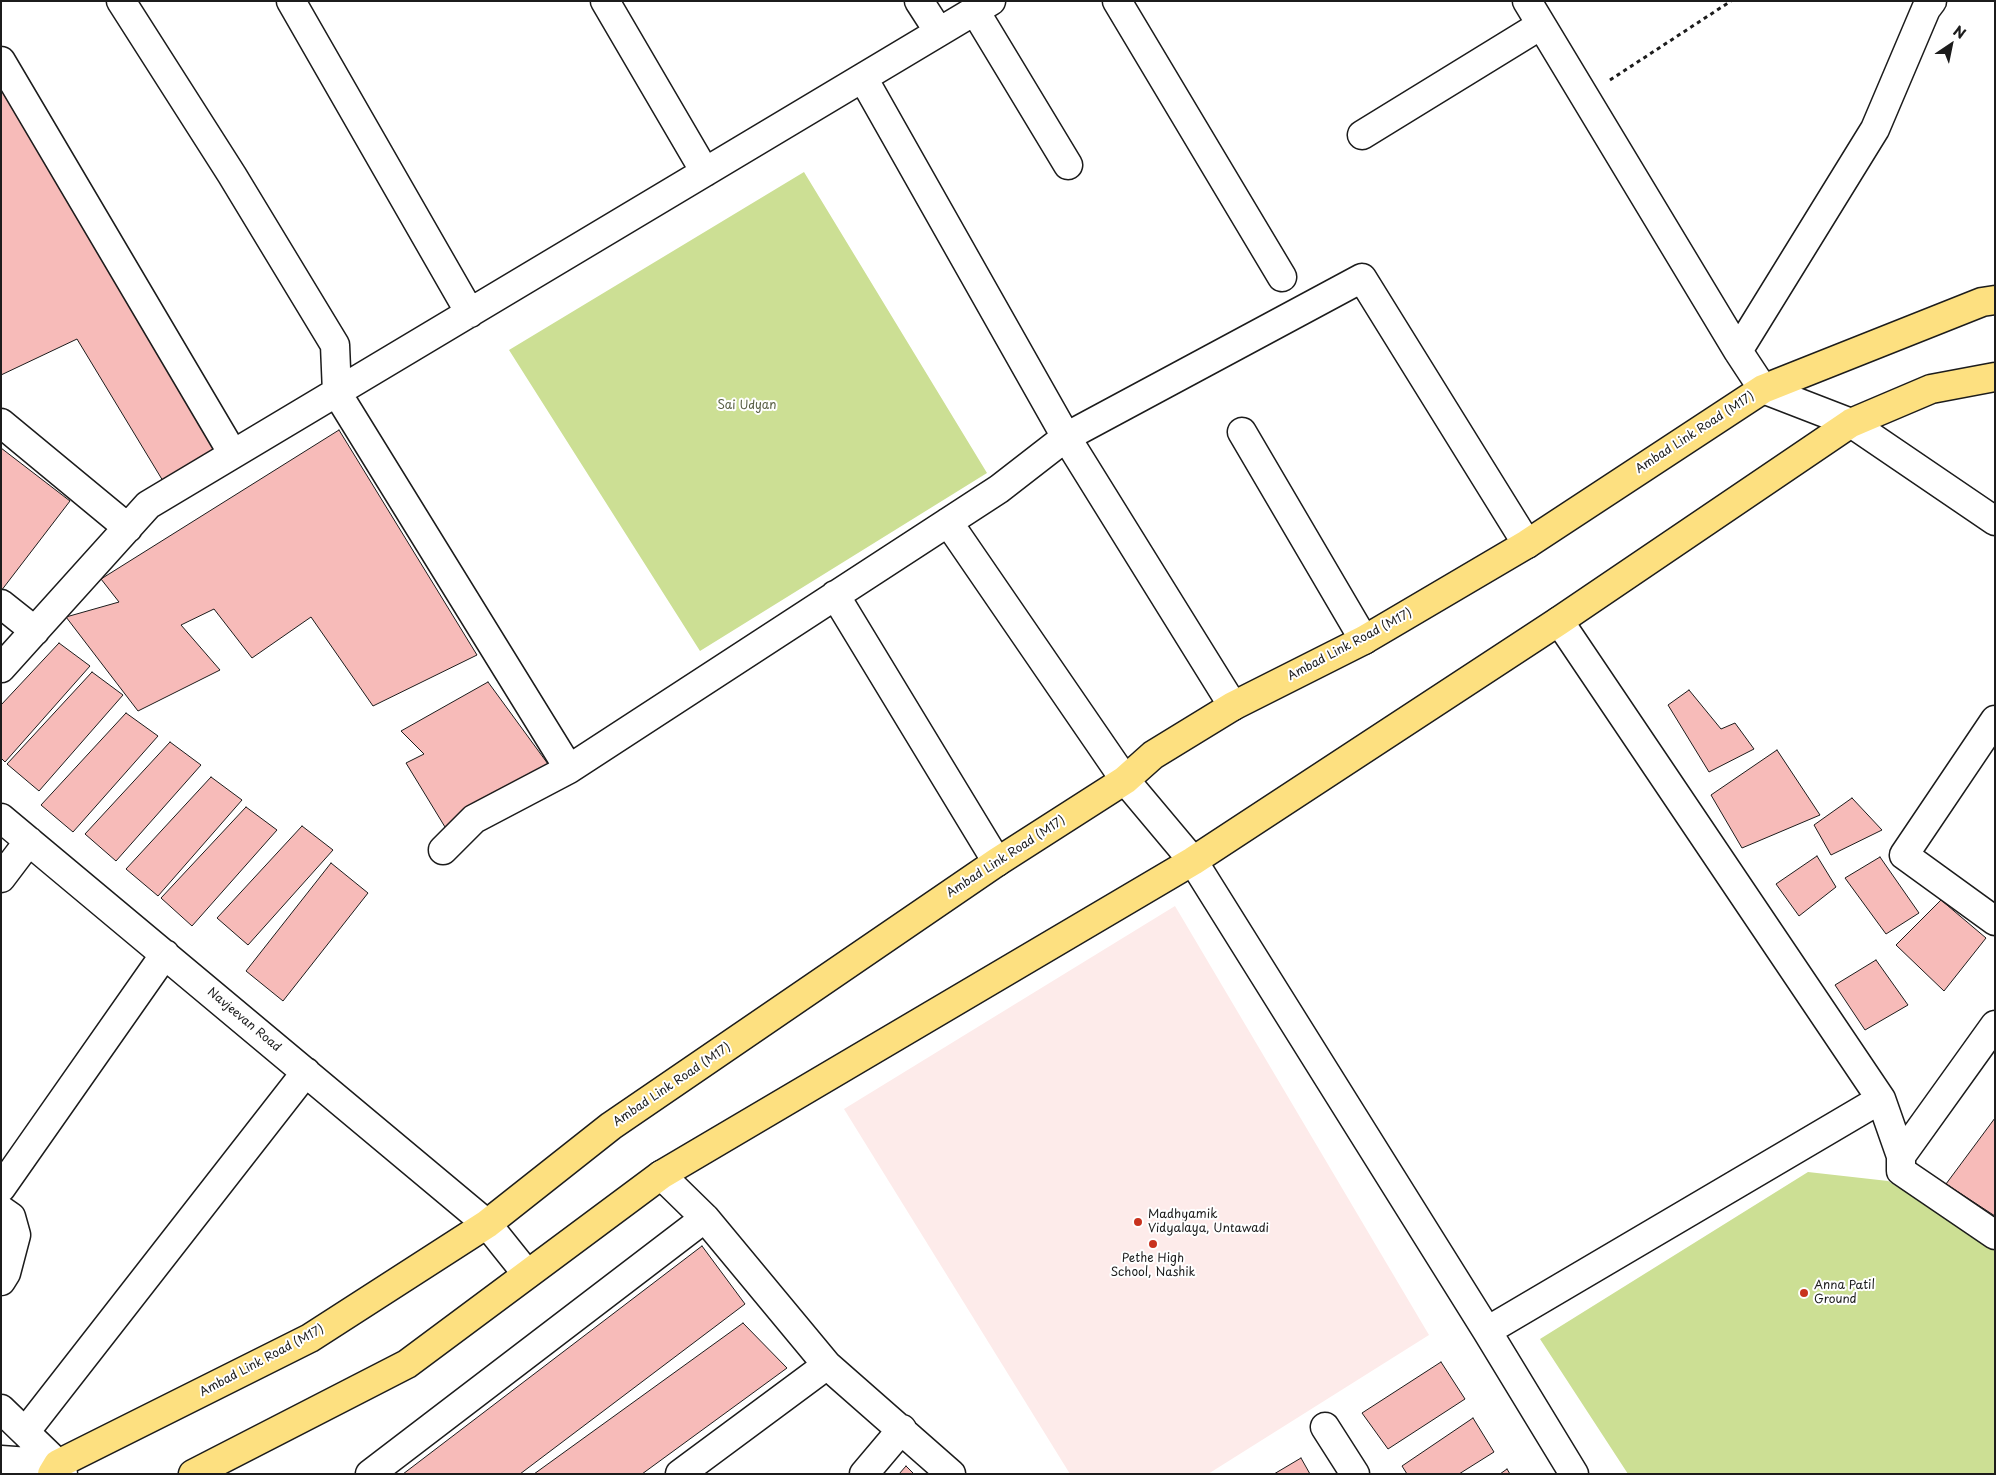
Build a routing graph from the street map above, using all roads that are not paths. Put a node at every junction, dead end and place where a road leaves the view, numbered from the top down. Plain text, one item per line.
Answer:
1 (121, 1) edge
2 (291, 1) edge
3 (604, 1) edge
4 (919, 1) edge
5 (1117, 1) edge
6 (1526, 1) edge
7 (1932, 1) edge
8 (983, 6) edge
9 (1542, 25) junction
10 (939, 32) junction
11 (1, 61) edge
12 (863, 78) junction
13 (1362, 135) dead end
14 (1068, 165) dead end
15 (705, 172) junction
16 (1282, 277) dead end
17 (1995, 300) edge
18 (470, 312) junction
19 (1738, 351) junction
20 (1995, 377) edge
21 (1763, 389) junction
22 (337, 393) junction
23 (1, 423) edge
24 (1850, 423) junction
25 (1242, 432) dead end
26 (1066, 437) junction
27 (233, 454) junction
28 (1995, 521) edge
29 (948, 522) junction
30 (128, 528) junction
31 (1527, 544) junction
32 (835, 595) junction
33 (1, 604) edge
34 (1559, 622) junction
35 (35, 631) junction
36 (1364, 640) junction
37 (1, 668) edge
38 (1233, 706) junction
39 (1995, 720) edge
40 (569, 770) junction
41 (1125, 780) junction
42 (1, 818) edge
43 (29, 841) junction
44 (443, 850) dead end
45 (1193, 861) junction
46 (997, 862) junction
47 (1, 878) edge
48 (1995, 920) edge
49 (165, 954) junction
50 (1995, 1025) edge
51 (1985, 1057) edge
52 (306, 1072) junction
53 (1882, 1099) junction
54 (1901, 1156) junction
55 (661, 1175) junction
56 (1, 1188) edge
57 (1, 1210) edge
58 (705, 1218) junction
59 (487, 1224) junction
60 (1995, 1235) edge
61 (527, 1274) junction
62 (1, 1281) edge
63 (1488, 1331) junction
64 (828, 1365) junction
65 (1, 1409) edge
66 (1326, 1427) dead end
67 (902, 1429) junction
68 (26, 1431) junction
69 (1, 1460) edge
70 (58, 1471) edge
71 (193, 1474) edge
72 (370, 1474) edge
73 (680, 1474) edge
74 (864, 1474) edge
75 (951, 1474) edge
76 (1355, 1474) edge
77 (1574, 1474) edge

1 - 22 street
2 - 18 street
3 - 15 street
4 - 10 street
5 - 16 street
6 - 9 street
7 - 19 street
8 - 10 street
8 - 14 street
9 - 13 street
9 - 19 street
10 - 12 street
11 - 27 street
12 - 15 street
12 - 26 street
15 - 18 street
17 - 21 main road, Ambad Link Road (M17)
18 - 22 street
19 - 21 street
20 - 24 main road
21 - 24 street
21 - 31 main road, Ambad Link Road (M17)
22 - 27 street
22 - 40 street
23 - 30 street
24 - 28 street
24 - 34 main road
25 - 36 street
26 - 29 street
26 - 31 street
26 - 38 street
27 - 30 street
29 - 32 street
29 - 41 street
30 - 35 street
31 - 36 main road, Ambad Link Road (M17)
32 - 40 street
32 - 46 street
33 - 35 street
34 - 45 main road
34 - 53 street
35 - 37 street
36 - 38 main road, Ambad Link Road (M17)
38 - 41 main road, Ambad Link Road (M17)
39 - 48 street
40 - 44 street
41 - 45 street
41 - 46 main road, Ambad Link Road (M17)
42 - 43 street, Navjeevan Road
43 - 47 street
43 - 49 street, Navjeevan Road
45 - 55 main road
45 - 63 street
46 - 59 main road, Ambad Link Road (M17)
49 - 52 street, Navjeevan Road
49 - 56 street
50 - 51 street
51 - 54 street
52 - 59 street, Navjeevan Road
52 - 68 street
53 - 54 street
53 - 63 street
54 - 60 street
55 - 58 street
55 - 61 main road
57 - 62 street
58 - 64 street
58 - 72 street
59 - 61 street, Navjeevan Road
59 - 70 main road, Ambad Link Road (M17)
61 - 71 main road
63 - 77 street
64 - 67 street
64 - 73 street
65 - 68 street
66 - 76 street
67 - 74 street
67 - 75 street
68 - 70 street
69 - 70 street

